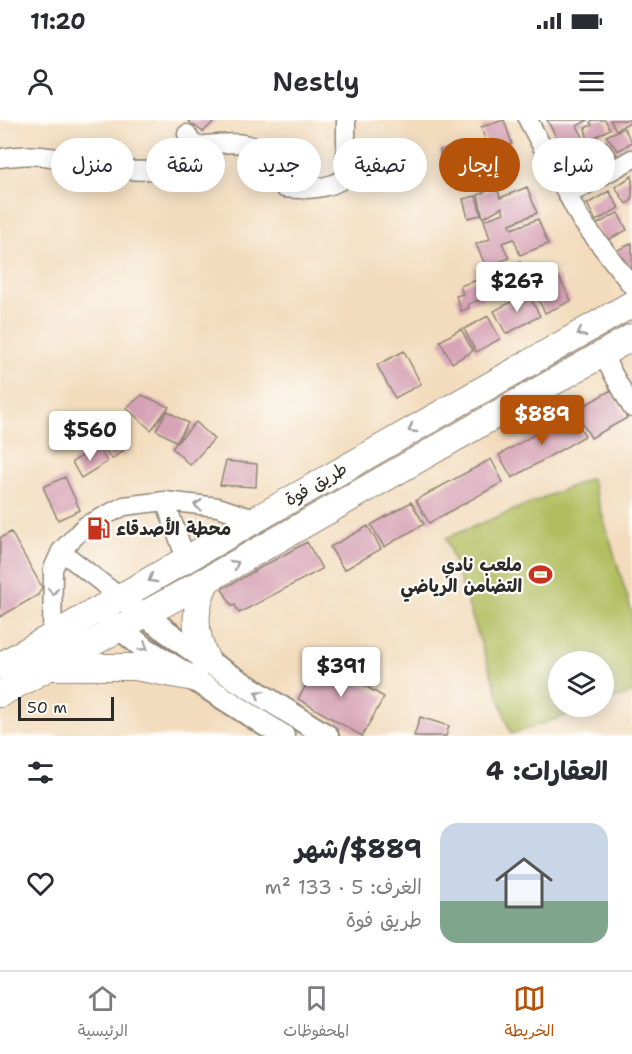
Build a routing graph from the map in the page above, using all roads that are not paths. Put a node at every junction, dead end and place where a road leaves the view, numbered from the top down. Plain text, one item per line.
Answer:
1 (346, 120) edge
2 (528, 120) edge
3 (0, 159) edge
4 (632, 159) edge
5 (568, 195) junction
6 (632, 286) edge
7 (632, 304) edge
8 (632, 337) edge
9 (602, 354) junction
10 (632, 408) edge
11 (165, 501) junction
12 (254, 519) junction
13 (61, 550) junction
14 (186, 559) junction
15 (207, 580) junction
16 (120, 597) junction
17 (98, 610) junction
18 (143, 615) junction
19 (120, 629) junction
20 (52, 637) junction
21 (0, 666) edge
22 (45, 668) junction
23 (200, 669) junction
24 (0, 694) edge
25 (283, 736) edge
26 (327, 736) edge

1 - 3 street
2 - 5 street
4 - 5 street
5 - 6 street
7 -> 12 highway, طريق فوة
8 - 9 highway, طريق فوة
9 - 10 street
15 -> 9 highway, طريق فوة
12 -> 11 street
11 - 13 street
11 - 14 street
12 - 14 highway, طريق فوة
13 - 16 street
13 -> 20 street
14 -> 16 highway, طريق فوة
15 - 18 highway, طريق فوة
15 - 23 highway
16 - 17 highway, طريق فوة
16 - 18 main road
17 - 19 main road
17 - 20 highway, طريق فوة
18 - 19 highway, طريق فوة
18 - 23 main road
19 - 22 highway, طريق فوة
19 -> 23 main road
20 - 21 highway, طريق فوة
22 - 23 highway
22 - 24 highway, طريق فوة
23 - 25 main road
26 -> 23 main road

